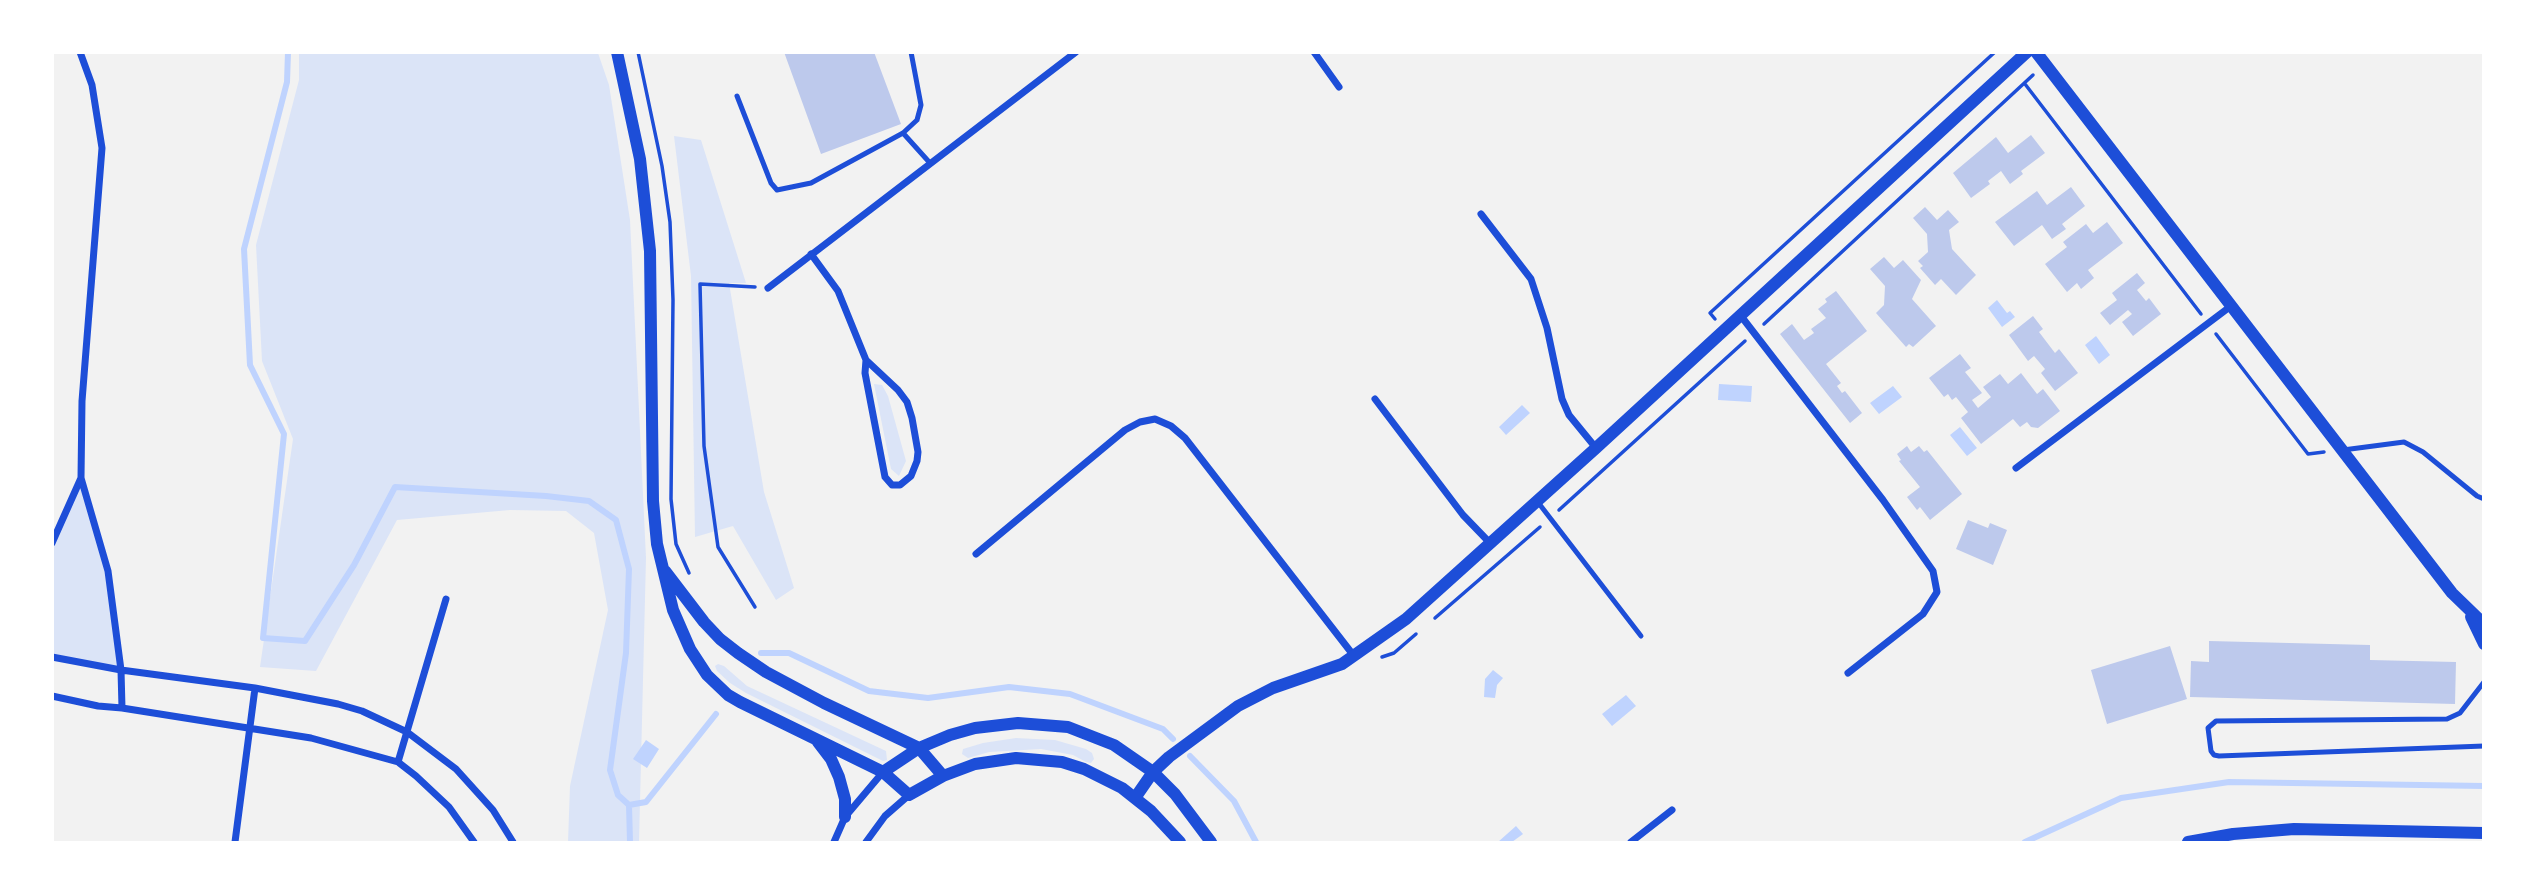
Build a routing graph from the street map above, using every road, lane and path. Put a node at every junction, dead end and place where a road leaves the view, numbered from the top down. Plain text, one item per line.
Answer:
1 (80, 52) edge
2 (617, 52) edge
3 (638, 52) edge
4 (911, 52) edge
5 (1076, 52) edge
6 (1314, 52) edge
7 (1995, 52) edge
8 (2027, 52) edge
9 (2036, 52) edge
10 (2045, 65) junction
11 (2012, 66) junction
12 (2025, 83) junction
13 (1339, 87) dead end
14 (737, 96) dead end
15 (903, 133) junction
16 (930, 163) junction
17 (1481, 214) dead end
18 (811, 254) junction
19 (768, 288) joint
20 (2231, 306) junction
21 (1741, 316) junction
22 (2207, 323) junction
23 (1724, 331) junction
24 (1754, 333) junction
25 (866, 360) junction
26 (1375, 399) dead end
27 (1597, 448) junction
28 (2340, 450) junction
29 (2017, 468) dead end
30 (81, 478) junction
31 (2483, 499) edge
32 (1537, 501) junction
33 (1551, 517) junction
34 (52, 543) edge
35 (1490, 543) junction
36 (976, 554) dead end
37 (662, 568) junction
38 (689, 575) dead end
39 (446, 599) dead end
40 (755, 607) dead end
41 (2468, 611) junction
42 (2483, 624) edge
43 (1641, 636) dead end
44 (2483, 644) edge
45 (52, 657) edge
46 (1355, 657) junction
47 (121, 670) junction
48 (1848, 673) dead end
49 (2483, 682) edge
50 (255, 688) junction
51 (52, 696) edge
52 (122, 708) junction
53 (250, 730) junction
54 (407, 732) junction
55 (816, 739) junction
56 (2483, 746) edge
57 (919, 748) junction
58 (398, 762) junction
59 (883, 772) junction
60 (1153, 772) junction
61 (943, 776) junction
62 (909, 795) junction
63 (1135, 798) junction
64 (1672, 810) dead end
65 (845, 817) junction
66 (2483, 834) edge
67 (235, 842) edge
68 (474, 842) edge
69 (513, 842) edge
70 (834, 842) edge
71 (866, 842) edge
72 (1180, 842) edge
73 (1211, 842) edge
74 (1631, 842) edge
75 (2188, 842) edge

1 - 30 street
2 - 37 street
3 - 38 path
4 - 15 lane
5 - 16 street
6 - 13 street
7 - 23 path
8 - 11 street
9 - 10 street
10 - 12 path
10 - 20 street
11 - 12 path
11 - 21 street
12 - 22 path
12 - 24 path
14 - 15 lane
15 - 16 lane
16 - 18 street
17 - 27 street
18 - 19 street
18 - 25 street
19 - 40 path
20 - 22 street
20 - 28 street
21 - 23 street
21 - 24 street
22 - 28 path
22 - 29 street
23 - 27 street
24 - 33 path
24 - 48 street
25 - 25 street
26 - 35 street
27 - 32 street
28 - 31 lane
28 - 41 street
30 - 34 street
30 - 47 street
32 - 33 lane
32 - 35 street
33 - 43 lane
33 - 46 path
35 - 46 street
36 - 46 street
37 - 55 street
37 - 57 street
39 - 54 street
41 - 42 street
41 - 44 street
45 - 47 street
46 - 60 street
47 - 50 street
47 - 52 street
49 - 56 lane
50 - 53 street
50 - 54 street
51 - 52 street
52 - 53 street
53 - 58 street
53 - 67 street
54 - 58 street
54 - 69 street
55 - 59 street
55 - 65 street
57 - 59 street
57 - 60 street
57 - 61 street
58 - 68 street
59 - 62 street
59 - 65 street
60 - 63 street
60 - 73 street
61 - 62 street
61 - 63 street
62 - 71 street
63 - 72 street
64 - 74 street
65 - 70 street
66 - 75 street

